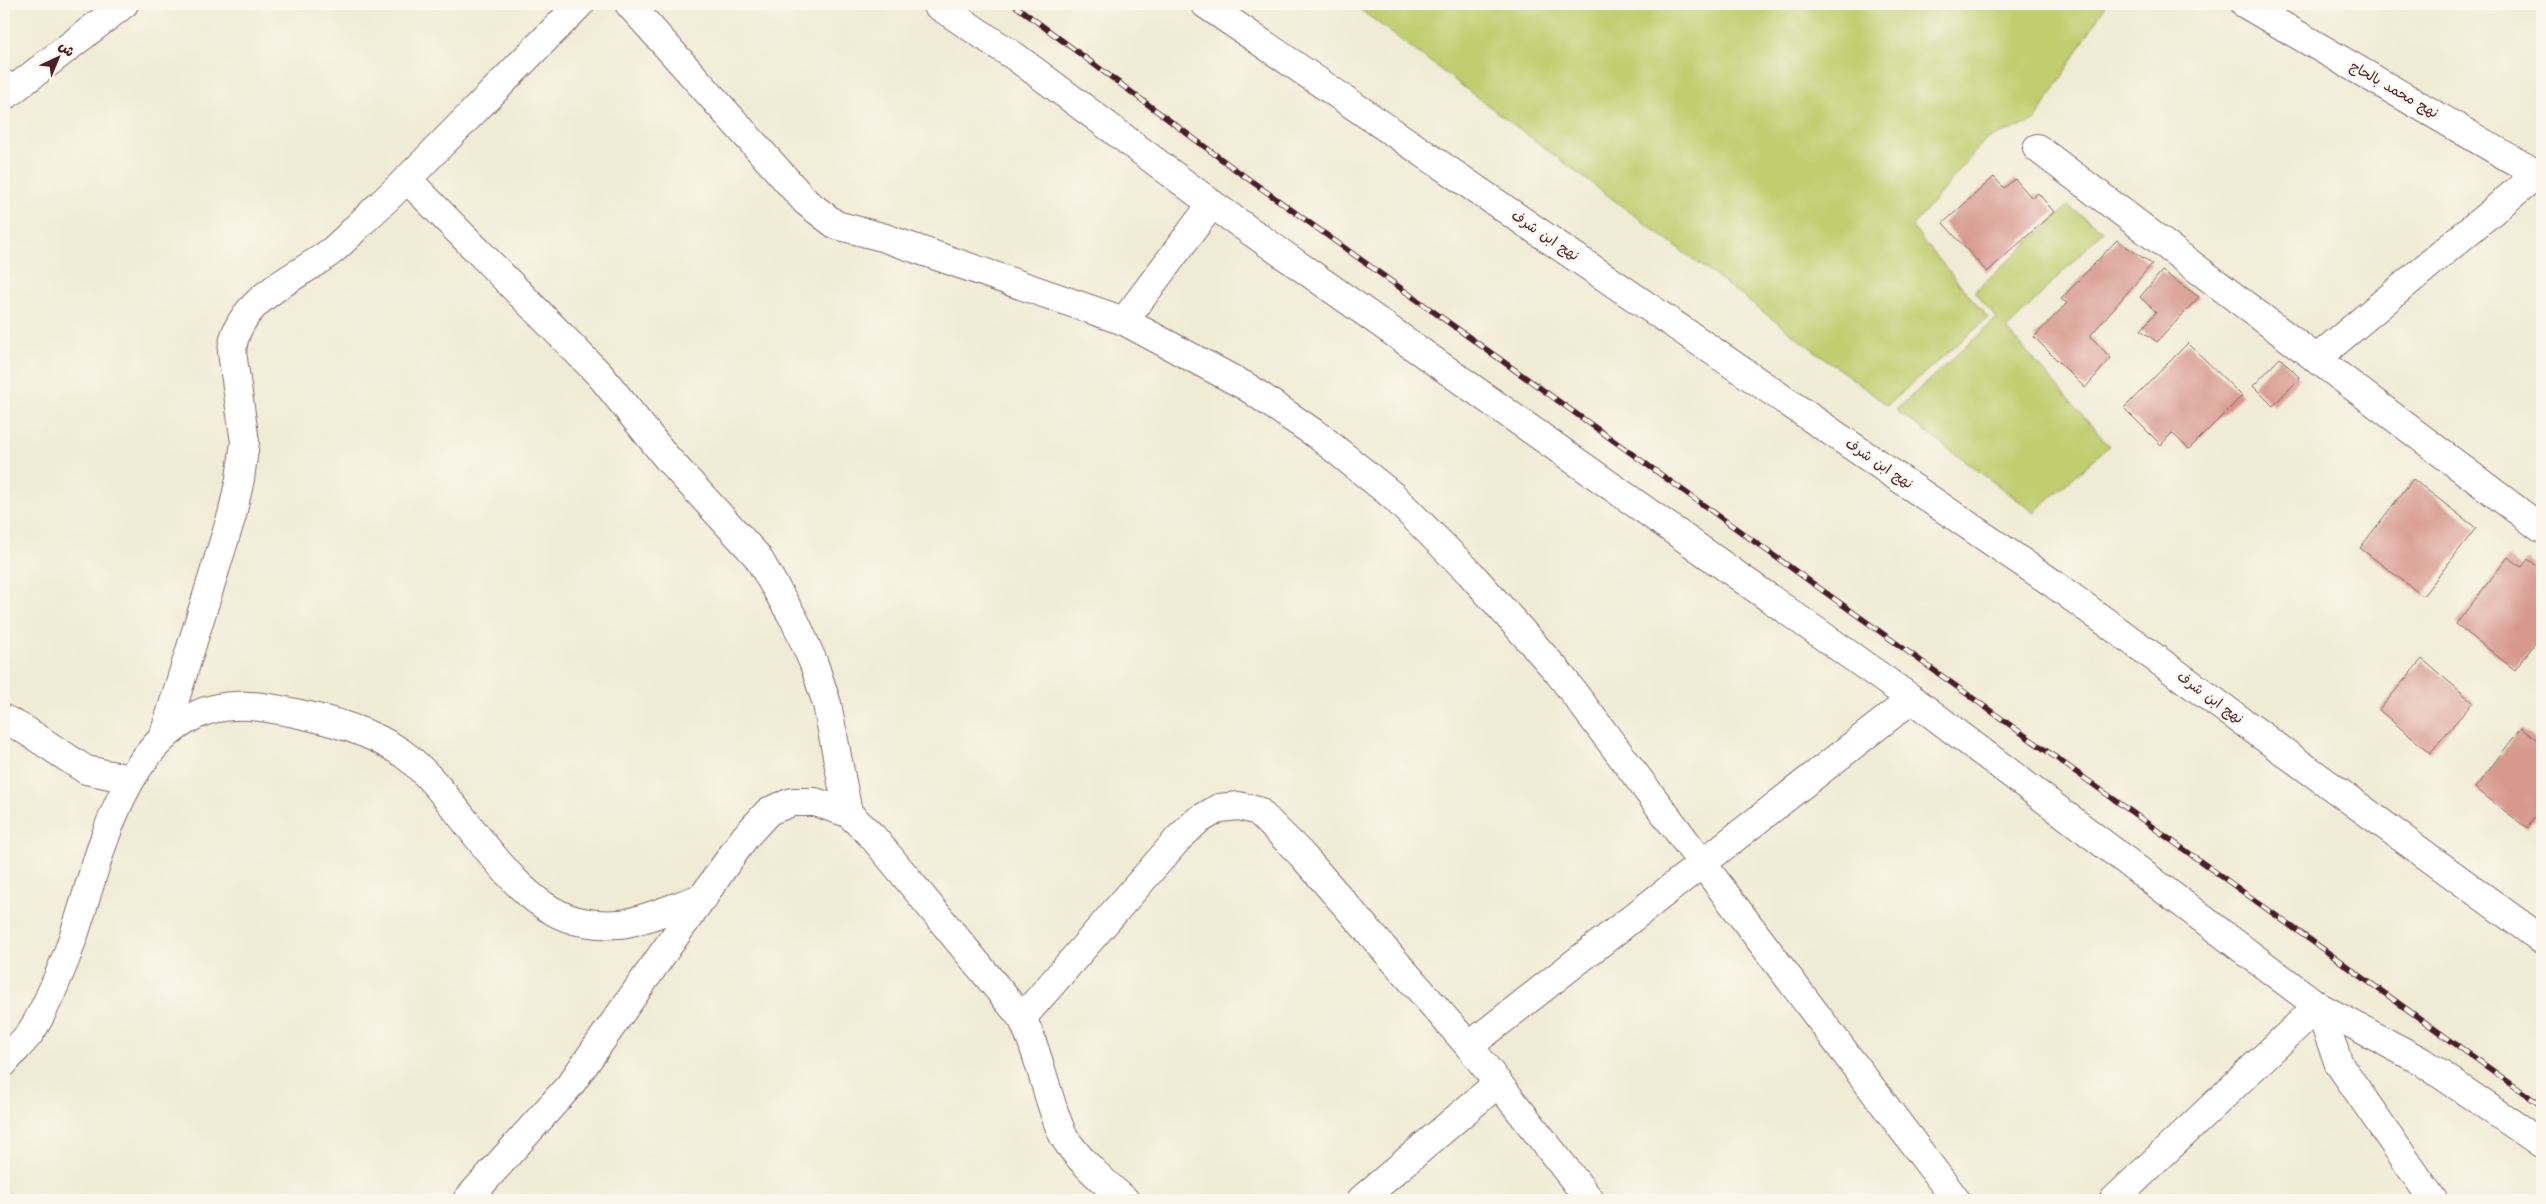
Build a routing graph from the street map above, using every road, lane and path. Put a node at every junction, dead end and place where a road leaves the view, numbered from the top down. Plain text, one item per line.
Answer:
1 (124, 4) edge
2 (580, 4) edge
3 (629, 4) edge
4 (936, 4) edge
5 (1205, 4) edge
6 (2245, 4) edge
7 (4, 84) edge
8 (2037, 148) dead end
9 (2540, 175) edge
10 (407, 180) junction
11 (1212, 204) junction
12 (1124, 321) junction
13 (2316, 359) junction
14 (2542, 530) edge
15 (1912, 699) junction
16 (4, 719) edge
17 (163, 738) junction
18 (130, 779) junction
19 (848, 813) junction
20 (1701, 864) junction
21 (704, 897) junction
22 (2542, 940) edge
23 (2318, 1006) junction
24 (1022, 1018) junction
25 (1469, 1046) junction
26 (4, 1063) edge
27 (1498, 1083) junction
28 (2542, 1144) edge
29 (467, 1200) edge
30 (1125, 1200) edge
31 (1361, 1200) edge
32 (1590, 1200) edge
33 (1956, 1200) edge
34 (2114, 1200) edge
35 (2433, 1200) edge

1 - 7 street
2 - 10 street
3 - 12 street
4 - 11 street
5 - 22 street, نهج ابن شرف
6 - 9 street, نهج محمد بالحاج
8 - 13 street
9 - 13 street
10 - 17 street
10 - 19 street
11 - 12 street
11 - 15 street
12 - 20 street
13 - 14 street
15 - 20 street
15 - 23 street
16 - 18 street
17 - 18 street
17 - 21 street
18 - 26 street
19 - 21 street
19 - 24 street
20 - 25 street
20 - 33 street
21 - 29 street
23 - 28 street
23 - 34 street
23 - 35 street
24 - 25 street
24 - 30 street
25 - 27 street
27 - 31 street
27 - 32 street

